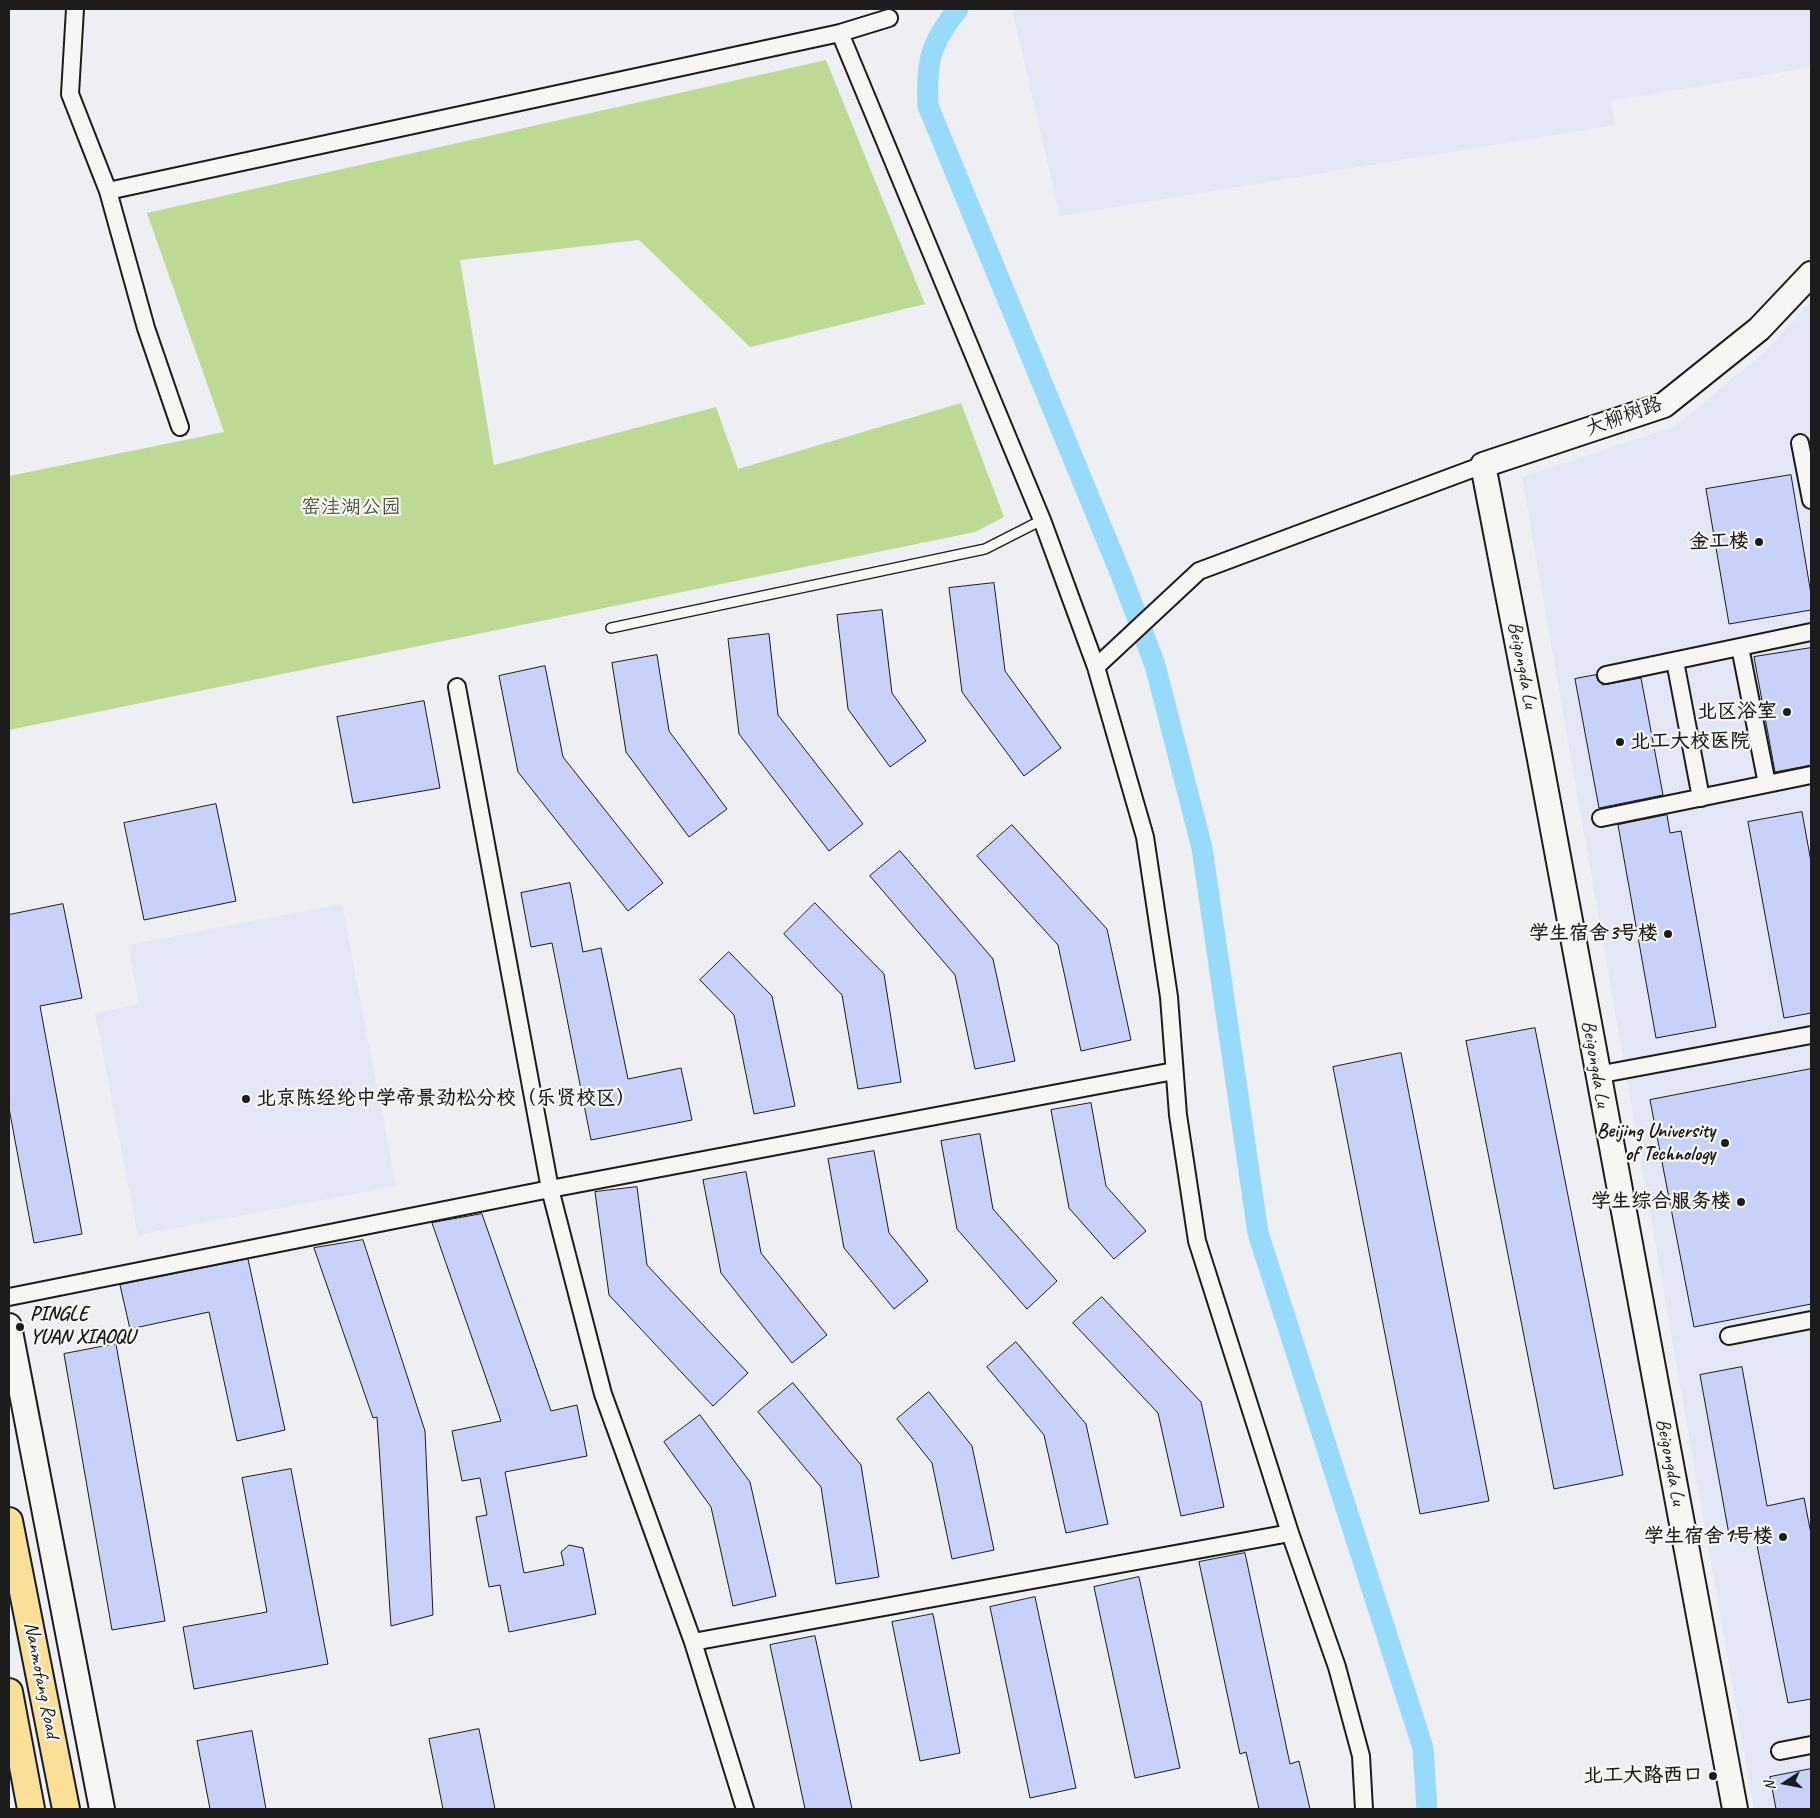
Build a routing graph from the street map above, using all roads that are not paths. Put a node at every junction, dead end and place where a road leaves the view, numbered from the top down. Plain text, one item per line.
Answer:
1 (75, 9) edge
2 (889, 18) dead end
3 (840, 33) junction
4 (108, 191) junction
5 (1811, 274) edge
6 (180, 427) dead end
7 (1800, 443) dead end
8 (1483, 465) junction
9 (1811, 500) edge
10 (1042, 520) junction
11 (611, 628) dead end
12 (1811, 632) edge
13 (1740, 647) junction
14 (1675, 661) junction
15 (1096, 667) junction
16 (1606, 675) dead end
17 (457, 687) dead end
18 (1811, 775) edge
19 (1767, 784) junction
20 (1701, 798) junction
21 (1601, 818) dead end
22 (1811, 1035) edge
23 (1174, 1071) junction
24 (1597, 1075) junction
25 (550, 1189) junction
26 (9, 1297) edge
27 (1811, 1320) edge
28 (9, 1326) edge
29 (1729, 1336) dead end
30 (9, 1521) edge
31 (1290, 1532) junction
32 (693, 1642) junction
33 (9, 1692) edge
34 (1811, 1745) edge
35 (1780, 1751) dead end
36 (31, 1809) edge
37 (66, 1809) edge
38 (102, 1809) edge
39 (745, 1809) edge
40 (1364, 1809) edge
41 (1735, 1809) edge

1 - 4 street
2 - 3 street
3 - 4 street
3 - 10 street
4 - 6 street
5 - 8 street, 大柳树路
7 - 9 street
8 - 15 street
8 - 24 street, Beigongda Lu
10 - 11 lane
10 - 15 street
12 - 13 street
13 - 14 street
13 - 19 street
14 - 16 street
14 - 20 street
15 - 23 street
17 - 25 street
18 - 19 street
19 - 20 street
20 - 21 street
22 - 24 street
23 - 25 street
23 - 31 street
24 - 41 street, Beigongda Lu
25 - 26 street
25 - 32 street
27 - 29 street
28 - 38 street
30 - 37 main road, Nanmofang Road
31 - 32 street
31 - 40 street
32 - 39 street
33 - 36 main road, Nanmofang Road
34 - 35 street

